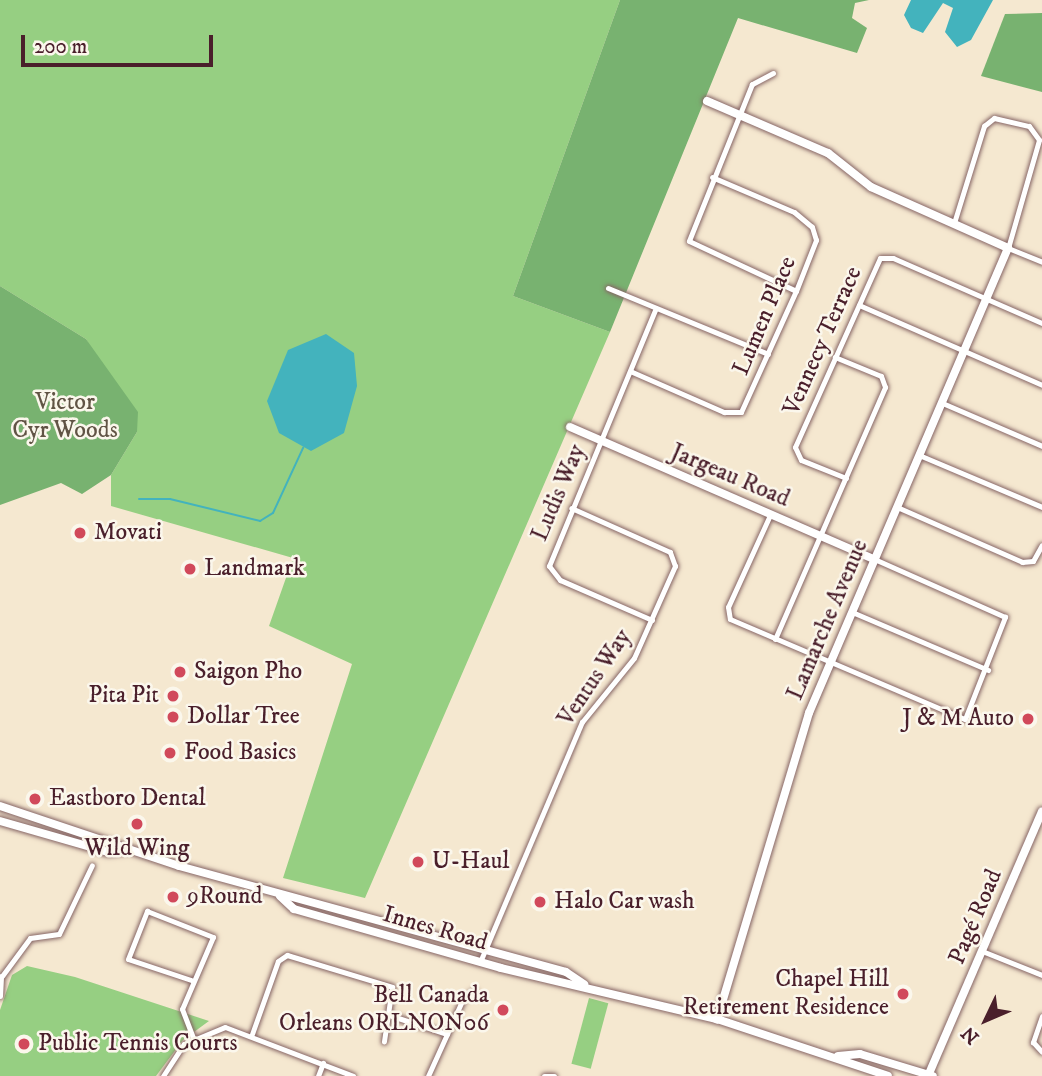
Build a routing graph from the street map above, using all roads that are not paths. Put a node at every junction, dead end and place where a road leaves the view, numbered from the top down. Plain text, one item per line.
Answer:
1 (773, 73) dead end
2 (707, 101) dead end
3 (740, 115) junction
4 (712, 177) junction
5 (954, 223) junction
6 (1008, 248) junction
7 (1042, 262) edge
8 (608, 288) dead end
9 (796, 291) junction
10 (985, 298) junction
11 (859, 305) junction
12 (656, 308) junction
13 (1042, 323) edge
14 (962, 349) junction
15 (768, 354) junction
16 (835, 357) junction
17 (630, 371) junction
18 (1042, 385) edge
19 (940, 402) junction
20 (570, 427) dead end
21 (601, 441) junction
22 (1042, 446) edge
23 (918, 455) junction
24 (846, 478) junction
25 (1042, 507) edge
26 (897, 508) junction
27 (572, 509) junction
28 (770, 515) junction
29 (820, 535) junction
30 (1042, 545) edge
31 (874, 559) junction
32 (852, 612) junction
33 (652, 620) junction
34 (775, 639) junction
35 (830, 663) junction
36 (988, 670) junction
37 (0, 806) edge
38 (1042, 811) edge
39 (0, 821) edge
40 (127, 850) junction
41 (92, 865) dead end
42 (280, 896) junction
43 (486, 950) junction
44 (982, 951) junction
45 (480, 962) junction
46 (1, 975) edge
47 (1042, 975) edge
48 (191, 980) junction
49 (584, 984) junction
50 (474, 991) dead end
51 (0, 996) edge
52 (392, 1016) junction
53 (1042, 1016) edge
54 (717, 1019) junction
55 (252, 1034) junction
56 (447, 1034) junction
57 (193, 1038) junction
58 (384, 1041) dead end
59 (1042, 1052) edge
60 (835, 1056) junction
61 (323, 1063) junction
62 (163, 1076) edge
63 (318, 1076) edge
64 (353, 1076) edge
65 (428, 1076) edge
66 (544, 1076) edge
67 (554, 1076) edge
68 (888, 1076) edge
69 (930, 1076) edge

1 - 3 street
2 - 3 street
3 - 4 street
3 - 5 street
4 - 9 street, Lumen Place
4 - 9 street
5 - 6 street
5 - 6 street
6 - 7 street
6 - 10 street, Lamarche Avenue
8 - 12 street
9 - 15 street, Lumen Place
10 - 11 street, Vennecy Terrace
10 - 13 street
10 - 14 street, Lamarche Avenue
11 - 14 street
11 - 16 street, Vennecy Terrace
12 - 15 street
12 - 17 street, Ludis Way
14 - 18 street
14 - 19 street, Lamarche Avenue
15 - 17 street, Lumen Place
16 - 24 street
16 - 24 street, Vennecy Terrace
17 - 21 street, Ludis Way
19 - 22 street
19 - 23 street, Lamarche Avenue
20 - 21 street, Jargeau Road
21 - 27 street, Ludis Way
21 - 28 street, Jargeau Road
23 - 25 street
23 - 26 street, Lamarche Avenue
24 - 29 street
26 - 30 street
26 - 31 street, Lamarche Avenue
27 - 33 street, Ludis Way
27 - 33 street, Ventus Way
28 - 29 street, Jargeau Road
28 - 34 street
29 - 31 street, Jargeau Road
29 - 34 street
31 - 32 street, Lamarche Avenue
31 - 36 street
32 - 35 street, Lamarche Avenue
32 - 36 street
33 - 43 street, Ventus Way
34 - 35 street
35 - 36 street
35 - 54 street, Lamarche Avenue
37 - 40 street, Innes Road
38 - 44 street, Pagé Road
39 - 40 street, Innes Road
40 - 42 street, Innes Road
41 - 46 street
42 - 43 street, Innes Road
42 - 45 street, Innes Road
43 - 45 street, Ventus Way
43 - 49 street, Innes Road
44 - 47 street
44 - 69 street, Pagé Road
45 - 49 street, Innes Road
46 - 51 street
48 - 48 street
48 - 57 street
49 - 54 street, Innes Road
50 - 56 street
52 - 55 street
52 - 56 street
52 - 58 street
53 - 59 street
54 - 60 street, Innes Road
55 - 57 street
55 - 61 street
56 - 65 street
57 - 62 street
60 - 68 street, Innes Road
60 - 69 street, Innes Road
61 - 63 street
61 - 64 street
66 - 67 street

